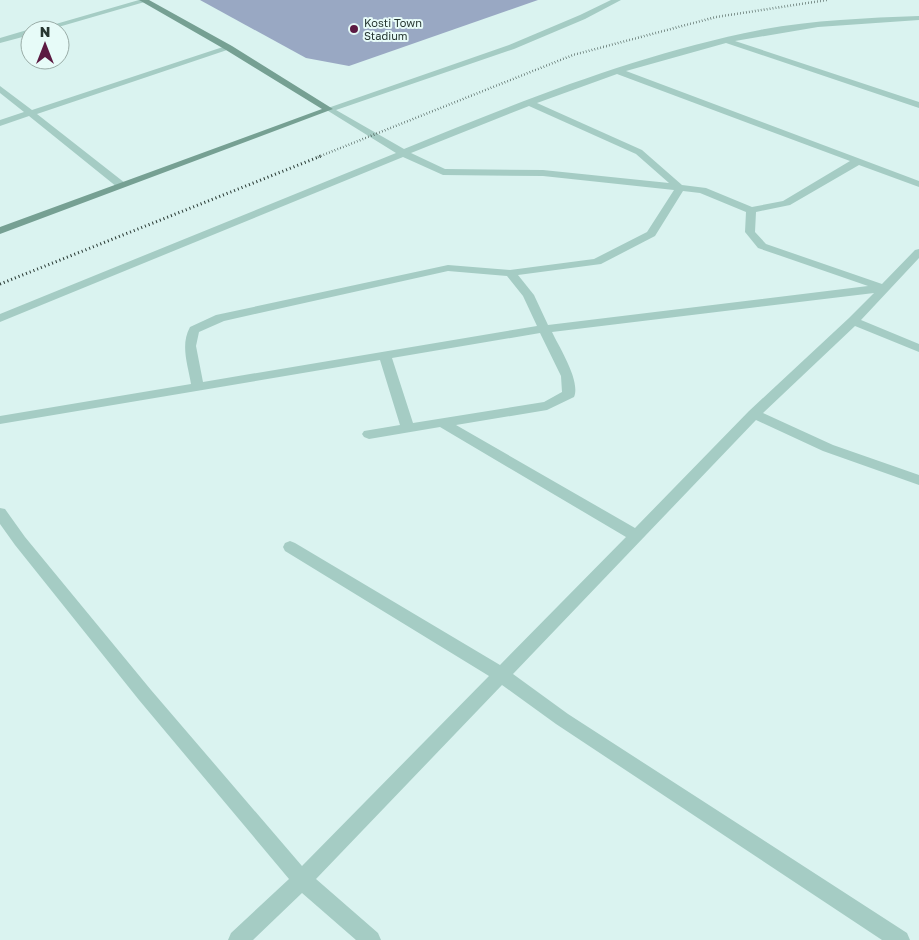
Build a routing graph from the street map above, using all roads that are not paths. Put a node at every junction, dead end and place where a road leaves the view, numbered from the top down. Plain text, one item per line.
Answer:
1 (144, 0) edge
2 (617, 0) edge
3 (919, 18) edge
4 (70, 21) edge
5 (20, 35) edge
6 (0, 41) edge
7 (727, 41) junction
8 (229, 48) junction
9 (618, 71) junction
10 (0, 89) edge
11 (530, 103) junction
12 (919, 105) edge
13 (329, 109) junction
14 (30, 113) junction
15 (0, 124) edge
16 (403, 153) junction
17 (858, 161) junction
18 (919, 184) edge
19 (121, 185) junction
20 (680, 188) junction
21 (751, 210) junction
22 (0, 231) edge
23 (917, 256) edge
24 (510, 273) junction
25 (884, 288) junction
26 (0, 318) edge
27 (853, 321) junction
28 (543, 329) junction
29 (919, 348) edge
30 (385, 357) junction
31 (198, 386) junction
32 (754, 414) junction
33 (0, 420) edge
34 (443, 423) junction
35 (408, 428) junction
36 (369, 434) dead end
37 (919, 480) edge
38 (0, 513) edge
39 (637, 536) junction
40 (290, 547) dead end
41 (502, 675) junction
42 (302, 880) junction
43 (238, 940) edge
44 (370, 940) edge
45 (900, 940) edge

1 - 4 street
1 - 8 main road
2 - 13 street
3 - 7 street
5 - 6 street
7 - 9 street
7 - 12 street
8 - 13 main road
8 - 14 street
9 - 11 street
9 - 17 street
10 - 14 street
11 - 16 street
11 - 20 street
13 - 16 street
13 - 19 main road
14 - 15 street
14 - 19 street
16 - 20 street
16 - 26 street
17 - 18 street
17 - 21 street
19 - 22 main road
20 - 21 street
20 - 24 street
21 - 25 street
23 - 25 street
24 - 28 street
24 - 31 street
25 - 27 street
25 - 28 street
27 - 29 street
27 - 32 street
28 - 30 street
28 - 34 street
30 - 31 street
30 - 35 street
31 - 33 street
32 - 37 street
32 - 39 street
34 - 35 street
34 - 39 street
35 - 36 street
38 - 42 street
39 - 41 street
40 - 41 street
41 - 42 street
41 - 45 street
42 - 43 street
42 - 44 street

